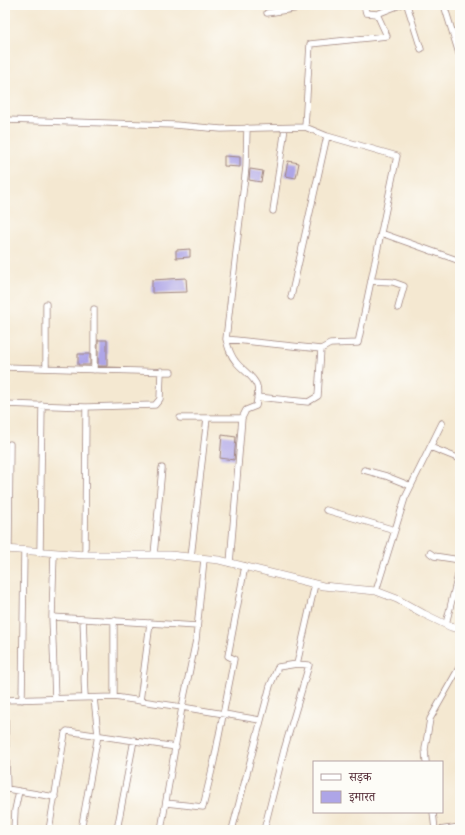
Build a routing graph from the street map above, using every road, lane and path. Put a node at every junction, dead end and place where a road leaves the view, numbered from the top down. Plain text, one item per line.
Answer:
1 (319, 5) edge
2 (364, 5) edge
3 (400, 5) edge
4 (407, 5) edge
5 (444, 5) edge
6 (267, 13) dead end
7 (377, 14) junction
8 (421, 49) dead end
9 (460, 57) edge
10 (5, 120) edge
11 (305, 127) junction
12 (247, 128) junction
13 (284, 128) junction
14 (327, 136) junction
15 (274, 211) dead end
16 (381, 233) junction
17 (460, 261) edge
18 (371, 281) junction
19 (290, 297) dead end
20 (46, 304) dead end
21 (398, 308) dead end
22 (94, 309) dead end
23 (226, 339) junction
24 (321, 349) junction
25 (5, 367) edge
26 (46, 368) junction
27 (94, 370) junction
28 (161, 372) junction
29 (171, 372) dead end
30 (257, 397) junction
31 (5, 404) edge
32 (42, 405) junction
33 (86, 407) junction
34 (180, 418) dead end
35 (207, 418) junction
36 (242, 418) junction
37 (442, 423) dead end
38 (10, 444) dead end
39 (430, 447) junction
40 (460, 459) edge
41 (162, 468) dead end
42 (364, 470) dead end
43 (411, 486) junction
44 (326, 510) dead end
45 (395, 530) junction
46 (7, 549) edge
47 (24, 551) junction
48 (40, 553) junction
49 (54, 553) junction
50 (430, 553) dead end
51 (85, 555) junction
52 (154, 555) junction
53 (191, 557) junction
54 (204, 559) junction
55 (460, 560) edge
56 (230, 563) junction
57 (245, 566) junction
58 (460, 567) edge
59 (314, 584) junction
60 (376, 591) junction
61 (52, 617) junction
62 (83, 619) junction
63 (114, 620) junction
64 (150, 623) junction
65 (446, 624) junction
66 (197, 626) junction
67 (460, 629) edge
68 (297, 664) junction
69 (460, 666) edge
70 (114, 697) junction
71 (85, 698) junction
72 (94, 698) junction
73 (55, 699) junction
74 (5, 700) edge
75 (22, 700) junction
76 (140, 701) junction
77 (182, 707) junction
78 (5, 713) edge
79 (222, 713) junction
80 (260, 720) junction
81 (98, 735) junction
82 (134, 740) junction
83 (176, 746) junction
84 (426, 761) edge
85 (19, 791) junction
86 (55, 797) junction
87 (166, 803) junction
88 (433, 813) edge
89 (460, 827) edge
90 (14, 830) edge
91 (49, 830) edge
92 (81, 830) edge
93 (117, 830) edge
94 (161, 830) edge
95 (232, 830) edge
96 (264, 830) edge
97 (435, 830) edge
98 (439, 830) edge

1 - 6 street
2 - 7 street
3 - 7 street
4 - 8 street
5 - 9 street
7 - 11 street
10 - 12 street
11 - 13 street
11 - 14 street
12 - 13 street
12 - 23 street
13 - 15 street
14 - 16 street
14 - 19 street
16 - 17 street
16 - 18 street
18 - 21 street
18 - 24 street
20 - 26 street
22 - 27 street
23 - 24 street
23 - 30 street
24 - 30 street
25 - 26 street
26 - 27 street
27 - 28 street
28 - 29 street
28 - 33 street
30 - 36 street
31 - 32 street
32 - 33 street
32 - 48 street
33 - 51 street
34 - 35 street
35 - 36 street
35 - 53 street
36 - 56 street
37 - 39 street
38 - 46 street
39 - 40 street
39 - 43 street
41 - 52 street
42 - 43 street
43 - 45 street
44 - 45 street
45 - 60 street
46 - 47 street
47 - 48 street
47 - 75 street
48 - 49 street
49 - 51 street
49 - 61 street
50 - 55 street
51 - 52 street
52 - 53 street
53 - 54 street
54 - 56 street
54 - 66 street
56 - 57 street
57 - 59 street
57 - 79 street
58 - 65 street
59 - 60 street
59 - 68 street
60 - 65 street
61 - 62 street
61 - 73 street
62 - 63 street
62 - 71 street
63 - 64 street
63 - 70 street
64 - 66 street
64 - 76 street
65 - 67 street
66 - 77 street
68 - 80 street
68 - 96 street
69 - 84 street
70 - 72 street
70 - 76 street
71 - 72 street
71 - 73 street
72 - 81 street
73 - 75 street
74 - 75 street
76 - 77 street
77 - 79 street
77 - 83 street
78 - 85 street
79 - 80 street
79 - 87 street
80 - 95 street
81 - 82 street
81 - 86 street
81 - 92 street
82 - 83 street
82 - 93 street
83 - 87 street
85 - 86 street
85 - 90 street
86 - 91 street
87 - 94 street
88 - 97 street
89 - 98 street

